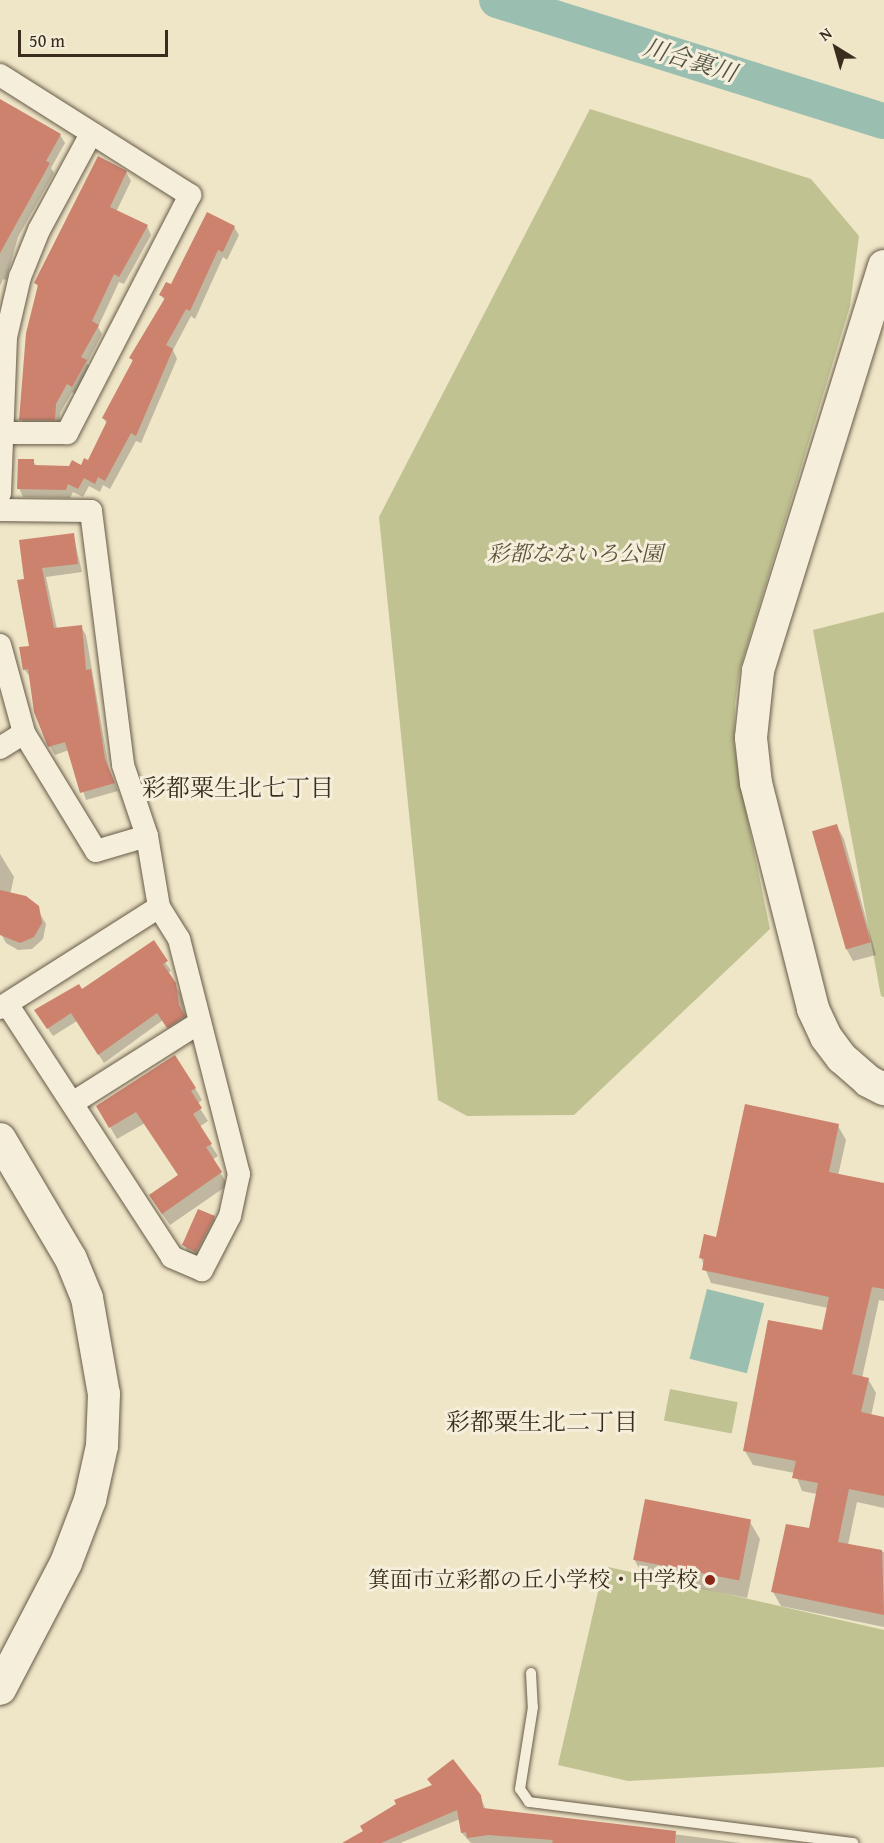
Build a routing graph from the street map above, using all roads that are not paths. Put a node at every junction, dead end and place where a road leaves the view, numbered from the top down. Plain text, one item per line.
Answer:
1 (0, 75) edge
2 (91, 134) junction
3 (884, 266) edge
4 (5, 433) junction
5 (0, 493) edge
6 (0, 510) edge
7 (0, 645) edge
8 (24, 734) junction
9 (0, 748) edge
10 (147, 836) junction
11 (159, 907) junction
12 (3, 1006) edge
13 (199, 1023) junction
14 (884, 1089) edge
15 (75, 1102) junction
16 (0, 1139) edge
17 (531, 1673) dead end
18 (0, 1689) edge
19 (853, 1843) edge

1 - 2 street
2 - 4 street
2 - 4 street
3 - 14 street
4 - 5 street
6 - 10 street
7 - 8 street
8 - 9 street
8 - 10 street
10 - 11 street
11 - 12 street
11 - 13 street
12 - 15 street
13 - 15 street
13 - 15 street
16 - 18 street
17 - 19 lane

